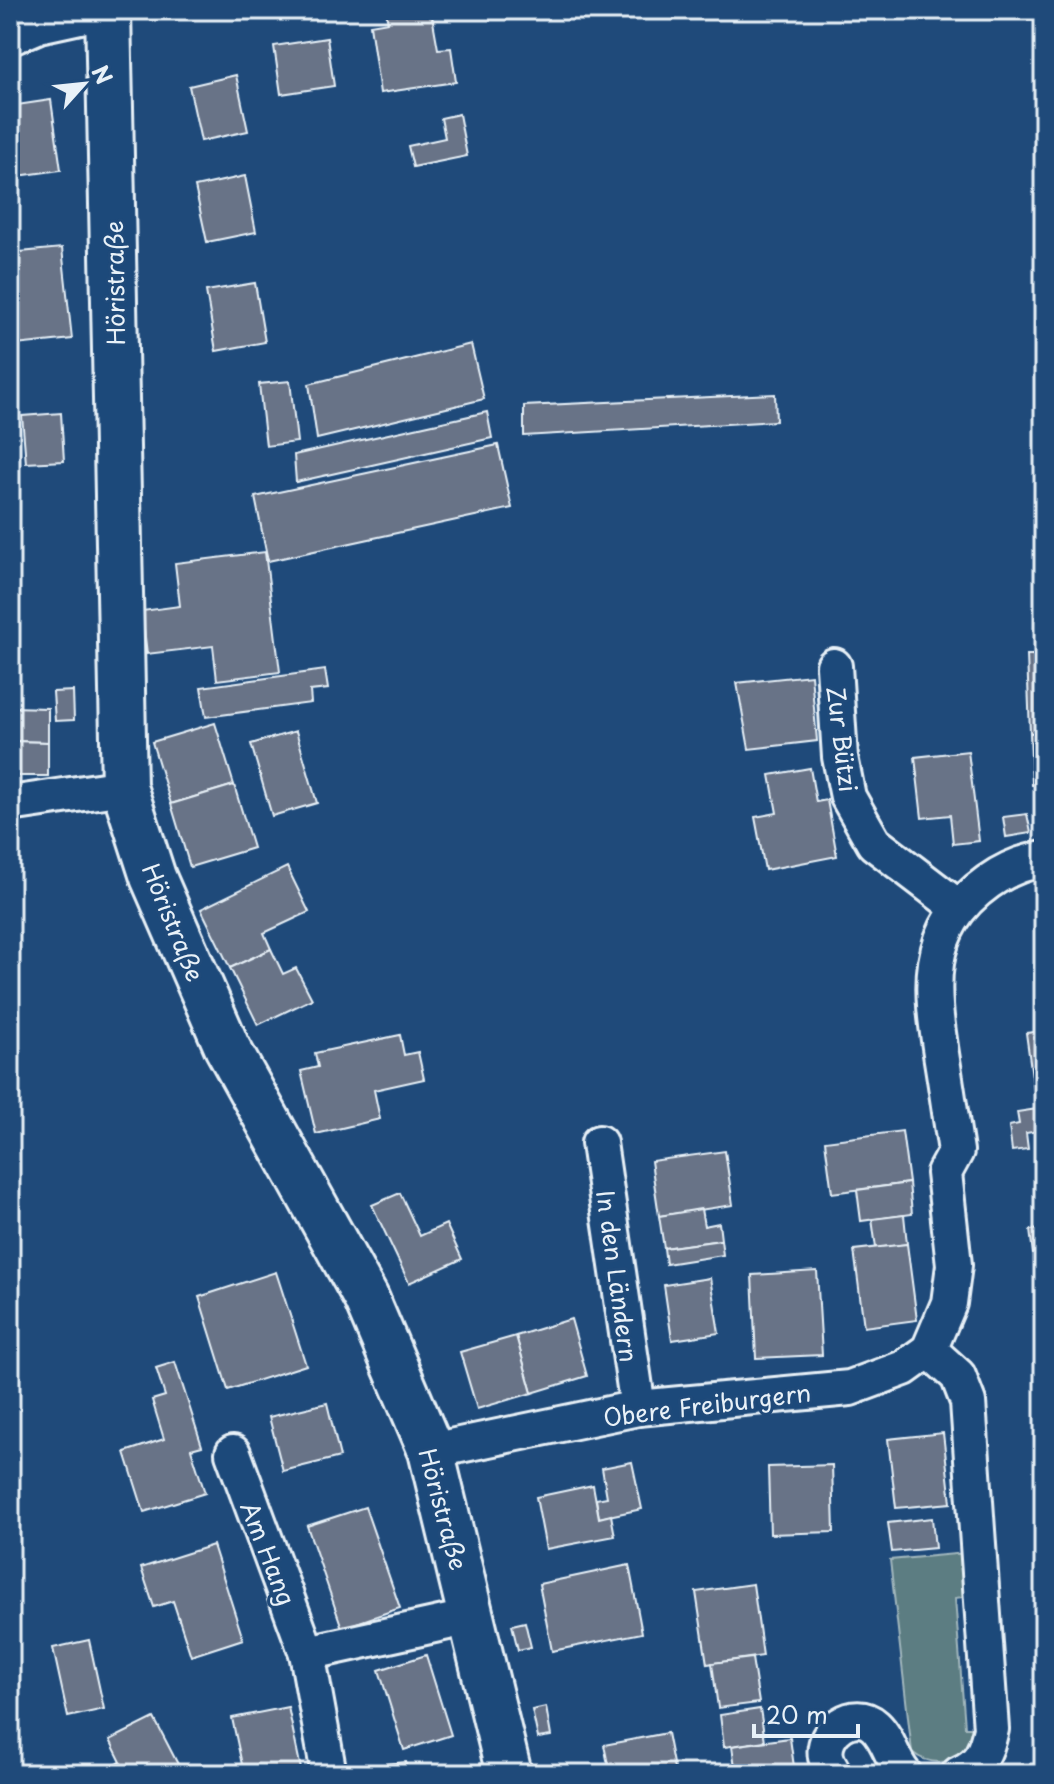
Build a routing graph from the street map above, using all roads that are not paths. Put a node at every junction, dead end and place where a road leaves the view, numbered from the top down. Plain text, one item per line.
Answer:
1 (84, 10) edge
2 (108, 10) edge
3 (10, 32) edge
4 (834, 666) dead end
5 (124, 787) junction
6 (10, 804) edge
7 (1044, 859) edge
8 (959, 908) junction
9 (599, 1143) dead end
10 (929, 1350) junction
11 (638, 1408) junction
12 (431, 1451) junction
13 (233, 1453) dead end
14 (471, 1617) junction
15 (307, 1653) junction
16 (329, 1774) edge
17 (509, 1774) edge
18 (834, 1774) edge
19 (904, 1774) edge
20 (959, 1774) edge

1 - 3 main road
2 - 5 main road, Höristraße
4 - 8 street, Zur Bützi
5 - 6 street
5 - 12 main road, Höristraße
7 - 8 street
8 - 10 street
9 - 11 street, In den Ländern
10 - 11 street, Obere Freiburgern
10 - 20 street
11 - 12 street, Obere Freiburgern
12 - 14 main road, Höristraße
13 - 15 street, Am Hang
14 - 15 street
14 - 17 main road, Höristraße
15 - 16 street, Am Hang
18 - 19 street

